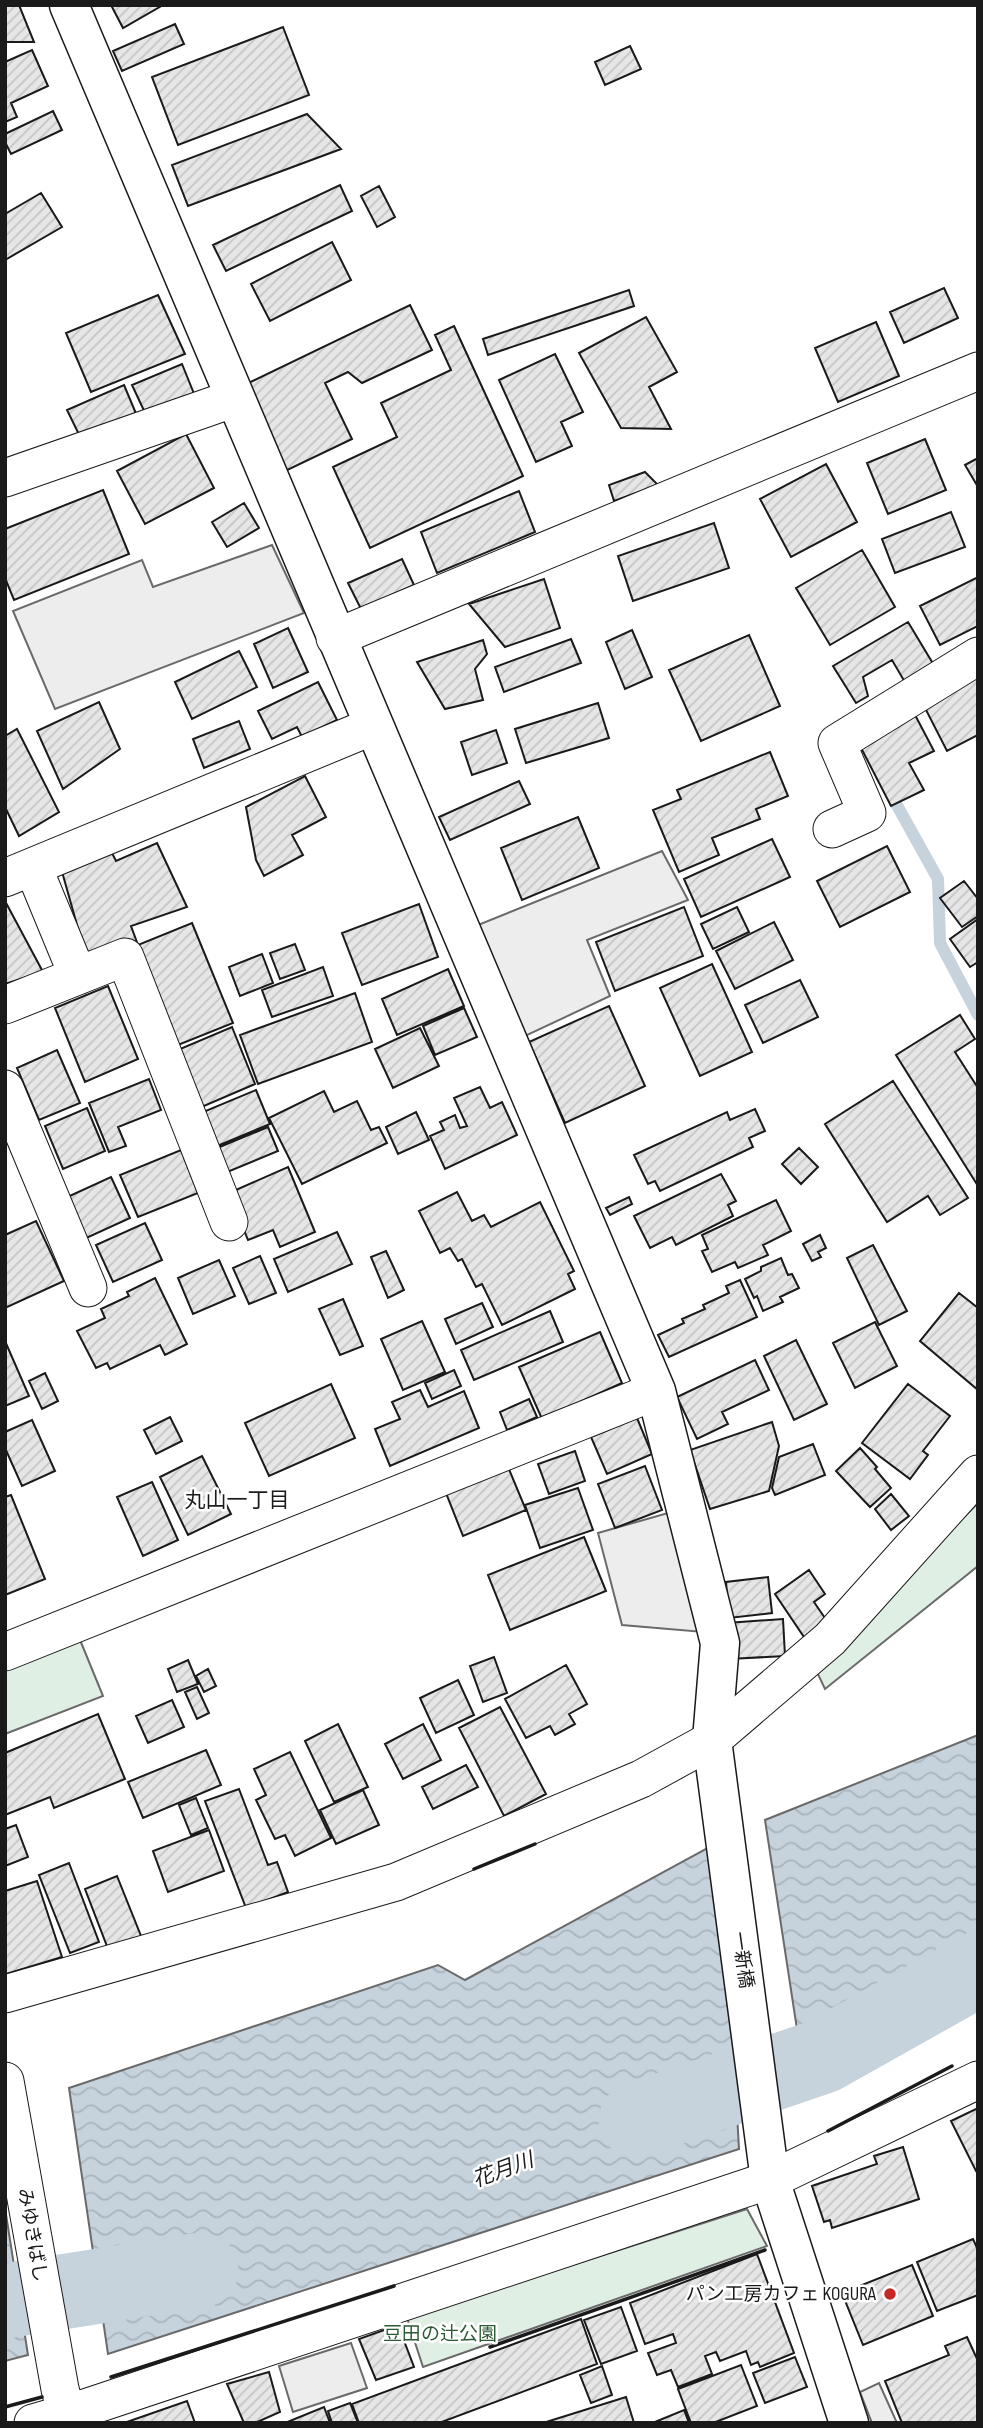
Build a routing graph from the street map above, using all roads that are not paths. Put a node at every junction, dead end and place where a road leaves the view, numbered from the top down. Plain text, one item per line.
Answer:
1 (69, 5) edge
2 (978, 372) edge
3 (235, 398) junction
4 (5, 478) edge
5 (335, 638) junction
6 (978, 656) edge
7 (373, 726) junction
8 (832, 829) dead end
9 (19, 872) edge
10 (78, 976) junction
11 (5, 1005) edge
12 (5, 1089) edge
13 (229, 1222) dead end
14 (88, 1288) dead end
15 (656, 1391) junction
16 (978, 1474) edge
17 (5, 1652) edge
18 (712, 1740) junction
19 (5, 1994) edge
20 (978, 2080) edge
21 (5, 2081) edge
22 (770, 2180) junction
23 (57, 2412) edge
24 (849, 2423) edge

1 - 3 street, 一新橋
2 - 5 street
3 - 4 street
3 - 5 street, 一新橋
5 - 7 street, 一新橋
6 - 8 street
7 - 9 street
7 - 15 street, 一新橋
9 - 10 street
10 - 11 street
10 - 13 street
12 - 14 street
15 - 17 street
15 - 18 street, 一新橋
16 - 18 street
18 - 19 street
18 - 22 street, 一新橋
20 - 22 street
21 - 23 street, みゆきばし
22 - 23 street
22 - 24 street, 一新橋

